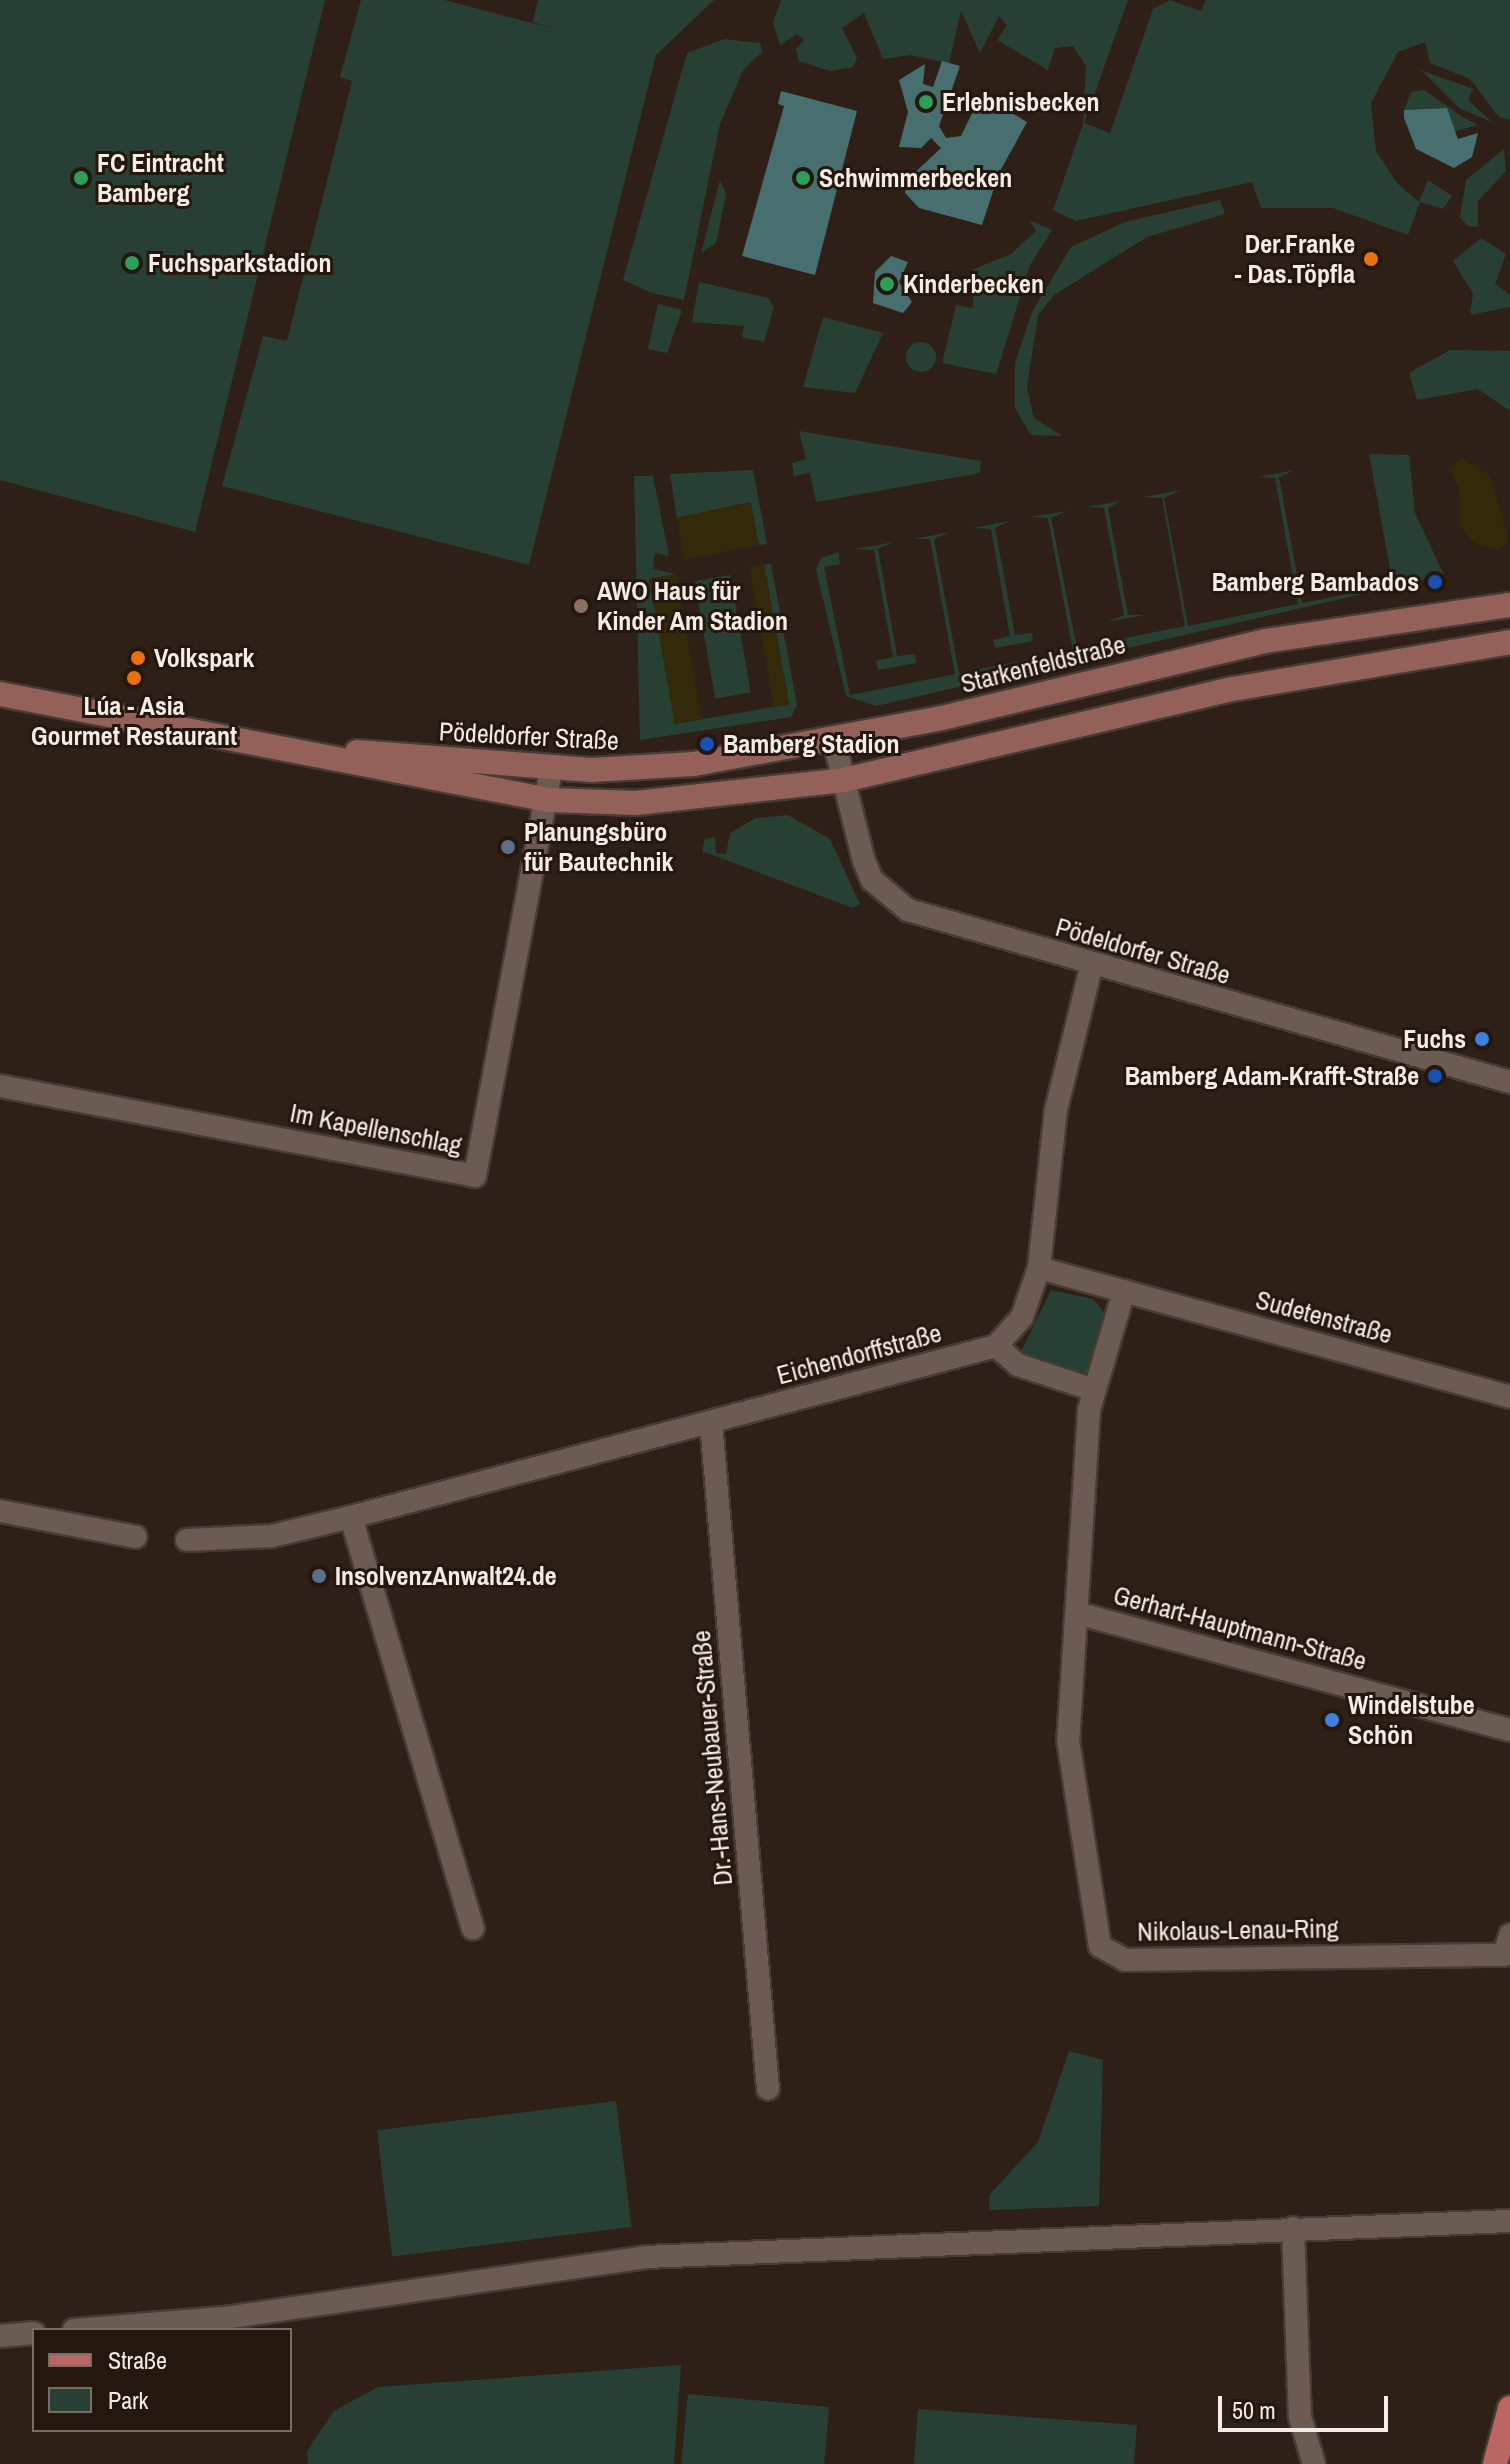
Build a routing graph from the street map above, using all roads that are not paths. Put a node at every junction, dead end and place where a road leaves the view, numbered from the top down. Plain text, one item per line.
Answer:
1 (1510, 605) edge
2 (1265, 641) junction
3 (1510, 642) edge
4 (1273, 681) junction
5 (0, 694) edge
6 (834, 741) junction
7 (275, 747) junction
8 (551, 769) junction
9 (844, 780) junction
10 (549, 800) junction
11 (1091, 967) junction
12 (1510, 1082) edge
13 (0, 1086) edge
14 (1039, 1268) junction
15 (1124, 1291) junction
16 (996, 1346) junction
17 (1094, 1390) junction
18 (1510, 1397) edge
19 (711, 1422) junction
20 (0, 1511) edge
21 (351, 1517) junction
22 (136, 1537) dead end
23 (187, 1540) dead end
24 (1080, 1614) junction
25 (1510, 1730) edge
26 (473, 1928) dead end
27 (1510, 1935) edge
28 (768, 2089) dead end
29 (1510, 2221) edge
30 (1293, 2228) junction
31 (99, 2328) edge
32 (32, 2333) edge
33 (0, 2336) edge
34 (1510, 2408) edge
35 (1492, 2460) edge
36 (1314, 2464) edge

1 - 2 main road, Starkenfeldstraße
2 - 4 main road
2 - 6 main road, Starkenfeldstraße
3 - 4 main road
4 - 9 main road
5 - 7 main road, Pödeldorfer Straße
6 - 8 main road, Pödeldorfer Straße
6 - 9 street, Pödeldorfer Straße
7 - 8 main road, Pödeldorfer Straße
7 - 10 main road, Pödeldorfer Straße
8 - 10 street, Im Kapellenschlag
9 - 10 main road, Pödeldorfer Straße
9 - 11 street, Pödeldorfer Straße
10 - 13 street, Im Kapellenschlag
11 - 12 street, Pödeldorfer Straße
11 - 14 street
14 - 15 street, Sudetenstraße
14 - 16 street
15 - 17 street, Gerhart-Hauptmann-Straße
15 - 18 street, Sudetenstraße
16 - 17 street
16 - 19 street, Eichendorffstraße
17 - 24 street, Gerhart-Hauptmann-Straße
19 - 21 street, Eichendorffstraße
19 - 28 street, Dr.-Hans-Neubauer-Straße
20 - 22 street
21 - 23 street, Eichendorffstraße
21 - 26 street
24 - 25 street, Gerhart-Hauptmann-Straße
24 - 27 street, Nikolaus-Lenau-Ring
29 - 30 street
30 - 31 street
30 - 36 street
32 - 33 street
34 - 35 main road

